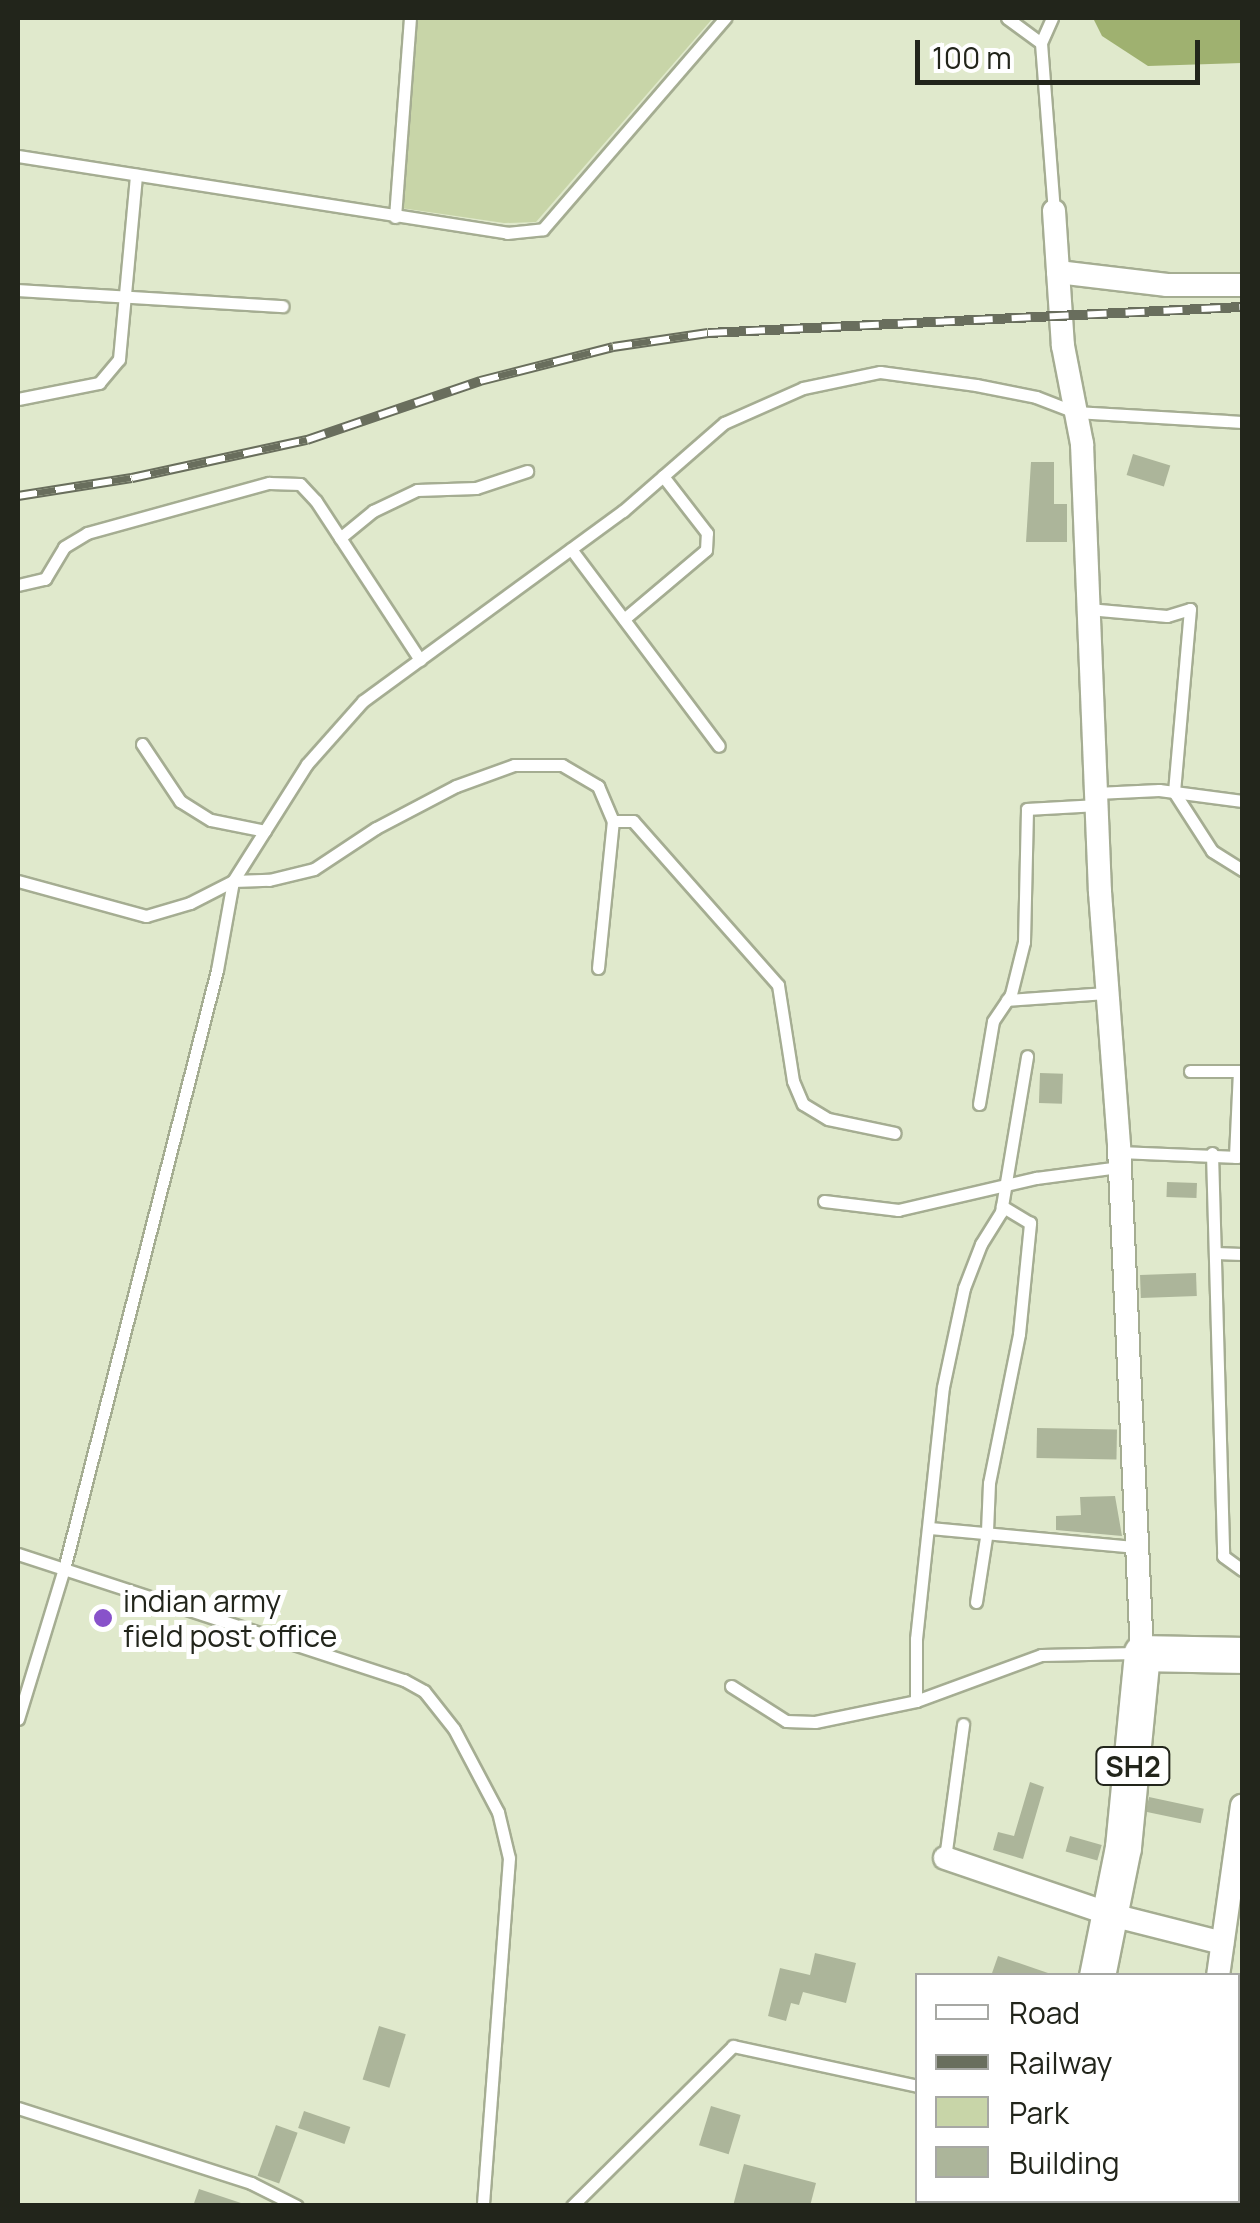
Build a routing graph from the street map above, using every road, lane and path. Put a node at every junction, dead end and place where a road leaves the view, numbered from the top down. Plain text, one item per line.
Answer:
1 (400, 18) edge
2 (410, 18) edge
3 (726, 18) edge
4 (1007, 18) edge
5 (1052, 18) edge
6 (1040, 43) junction
7 (18, 156) edge
8 (136, 175) junction
9 (1054, 211) joint
10 (395, 217) junction
11 (1058, 272) junction
12 (1242, 284) edge
13 (18, 290) edge
14 (127, 297) junction
15 (282, 306) dead end
16 (18, 400) edge
17 (1076, 412) junction
18 (1242, 422) edge
19 (527, 471) dead end
20 (663, 476) junction
21 (340, 538) junction
22 (571, 549) junction
23 (18, 585) edge
24 (1088, 609) junction
25 (624, 619) junction
26 (420, 660) junction
27 (142, 744) dead end
28 (719, 746) dead end
29 (1174, 792) junction
30 (1096, 799) junction
31 (1242, 801) edge
32 (612, 821) junction
33 (265, 831) junction
34 (1242, 870) edge
35 (18, 882) edge
36 (233, 882) junction
37 (598, 968) dead end
38 (1108, 993) junction
39 (1007, 1000) junction
40 (1026, 1056) dead end
41 (1190, 1072) dead end
42 (978, 1104) dead end
43 (896, 1133) dead end
44 (1212, 1153) junction
45 (1239, 1157) edge
46 (1119, 1159) junction
47 (1006, 1187) junction
48 (824, 1201) dead end
49 (1002, 1206) junction
50 (1215, 1253) junction
51 (1242, 1254) edge
52 (930, 1528) junction
53 (987, 1531) junction
54 (1136, 1547) junction
55 (18, 1554) edge
56 (64, 1569) junction
57 (1242, 1570) edge
58 (976, 1602) dead end
59 (1142, 1653) junction
60 (1242, 1655) edge
61 (730, 1686) dead end
62 (916, 1701) junction
63 (18, 1719) edge
64 (963, 1724) dead end
65 (1242, 1806) edge
66 (945, 1858) joint
67 (1112, 1915) junction
68 (1223, 1943) junction
69 (1097, 1973) edge
70 (1218, 1973) edge
71 (915, 2085) edge
72 (18, 2108) edge
73 (270, 2191) junction
74 (265, 2206) edge
75 (297, 2206) edge
76 (483, 2206) edge
77 (572, 2206) edge

1 - 2 lane
2 - 10 lane
3 - 10 lane
4 - 6 lane
5 - 6 lane
6 - 9 lane
7 - 8 lane
8 - 10 lane
8 - 14 lane
9 - 11 street
11 - 12 street
11 - 17 street
13 - 14 lane
14 - 15 lane
14 - 16 lane
17 - 18 lane
17 - 20 lane
17 - 24 street
19 - 21 lane
20 - 22 lane
20 - 25 lane
21 - 23 lane
21 - 26 lane
22 - 25 lane
22 - 26 lane
24 - 29 lane
24 - 30 street
25 - 28 lane
26 - 33 lane
27 - 33 lane
29 - 30 lane
29 - 31 lane
29 - 34 lane
30 - 38 street
30 - 39 lane
32 - 36 lane
32 - 37 lane
32 - 43 lane
33 - 36 lane
35 - 36 lane
36 - 56 lane
38 - 39 lane
38 - 46 street
39 - 42 lane
40 - 47 lane
41 - 45 lane
44 - 45 lane
44 - 46 lane
44 - 50 lane
46 - 47 lane
46 - 54 street
47 - 48 lane
47 - 49 lane
49 - 52 lane
49 - 53 lane
50 - 51 lane
50 - 57 lane
52 - 53 lane
52 - 62 lane
53 - 54 lane
53 - 58 lane
54 - 59 street
55 - 56 lane
56 - 63 lane
56 - 76 lane
59 - 60 main road
59 - 62 lane
59 - 67 main road, SH2
61 - 62 lane
64 - 66 lane
65 - 68 street
66 - 67 street
67 - 68 street
67 - 69 main road, SH2
68 - 70 street
71 - 77 lane
72 - 73 lane
73 - 74 lane
73 - 75 lane

